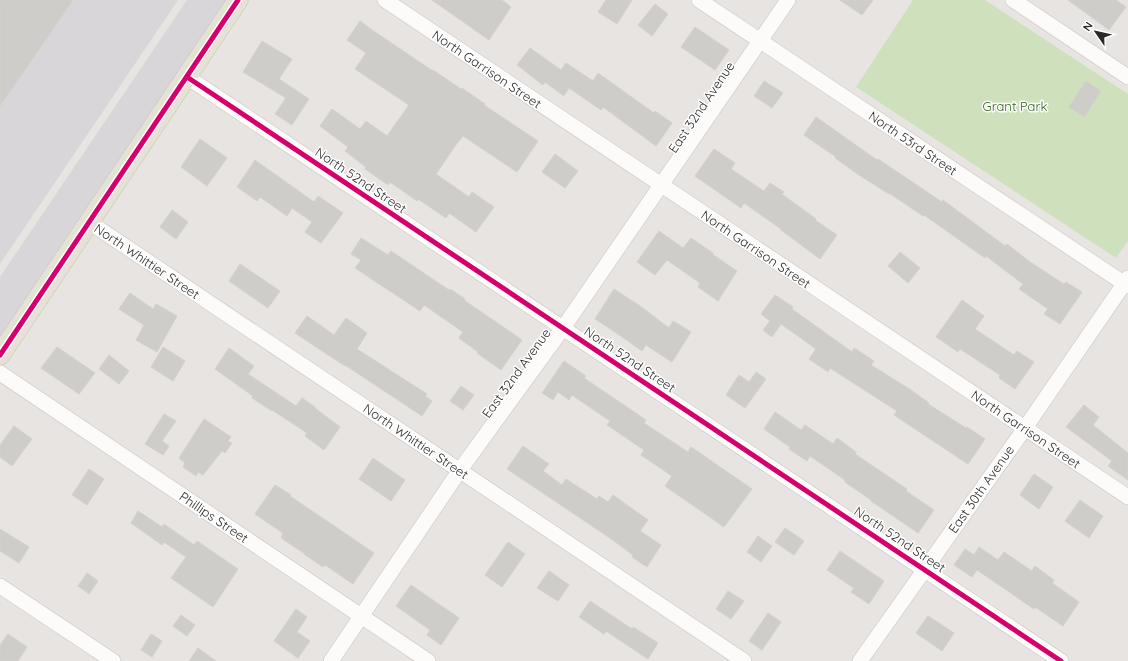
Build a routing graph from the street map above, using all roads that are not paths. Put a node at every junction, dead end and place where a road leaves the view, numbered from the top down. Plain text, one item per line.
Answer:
1 (238, 0) edge
2 (385, 0) edge
3 (699, 0) edge
4 (788, 0) edge
5 (1012, 0) edge
6 (760, 41) junction
7 (187, 77) junction
8 (1128, 77) edge
9 (661, 185) junction
10 (89, 222) junction
11 (1127, 282) edge
12 (563, 328) junction
13 (0, 354) edge
14 (0, 373) edge
15 (1024, 428) junction
16 (460, 470) junction
17 (1128, 497) edge
18 (925, 569) junction
19 (0, 586) edge
20 (362, 617) junction
21 (113, 661) edge
22 (332, 661) edge
23 (428, 661) edge
24 (744, 661) edge
25 (860, 661) edge
26 (1061, 661) edge

1 - 7 main road
2 - 9 street, North Garrison Street
3 - 6 street, North 53rd Street
4 - 6 street, East 32nd Avenue
5 - 8 street
6 - 9 street, East 32nd Avenue
6 - 11 street, North 53rd Street
7 - 10 main road
7 - 12 street, North 52nd Street
9 - 12 street, East 32nd Avenue
9 - 15 street, North Garrison Street
10 - 13 main road
10 - 16 street, North Whittier Street
11 - 15 street, East 30th Avenue
12 - 16 street, East 32nd Avenue
12 - 18 street, North 52nd Street
14 - 20 street, Phillips Street
15 - 17 street, North Garrison Street
15 - 18 street, East 30th Avenue
16 - 20 street, East 32nd Avenue
16 - 24 street, North Whittier Street
18 - 25 street, East 30th Avenue
18 - 26 street, North 52nd Street
19 - 21 street
20 - 22 street, East 32nd Avenue
20 - 23 street, Phillips Street

